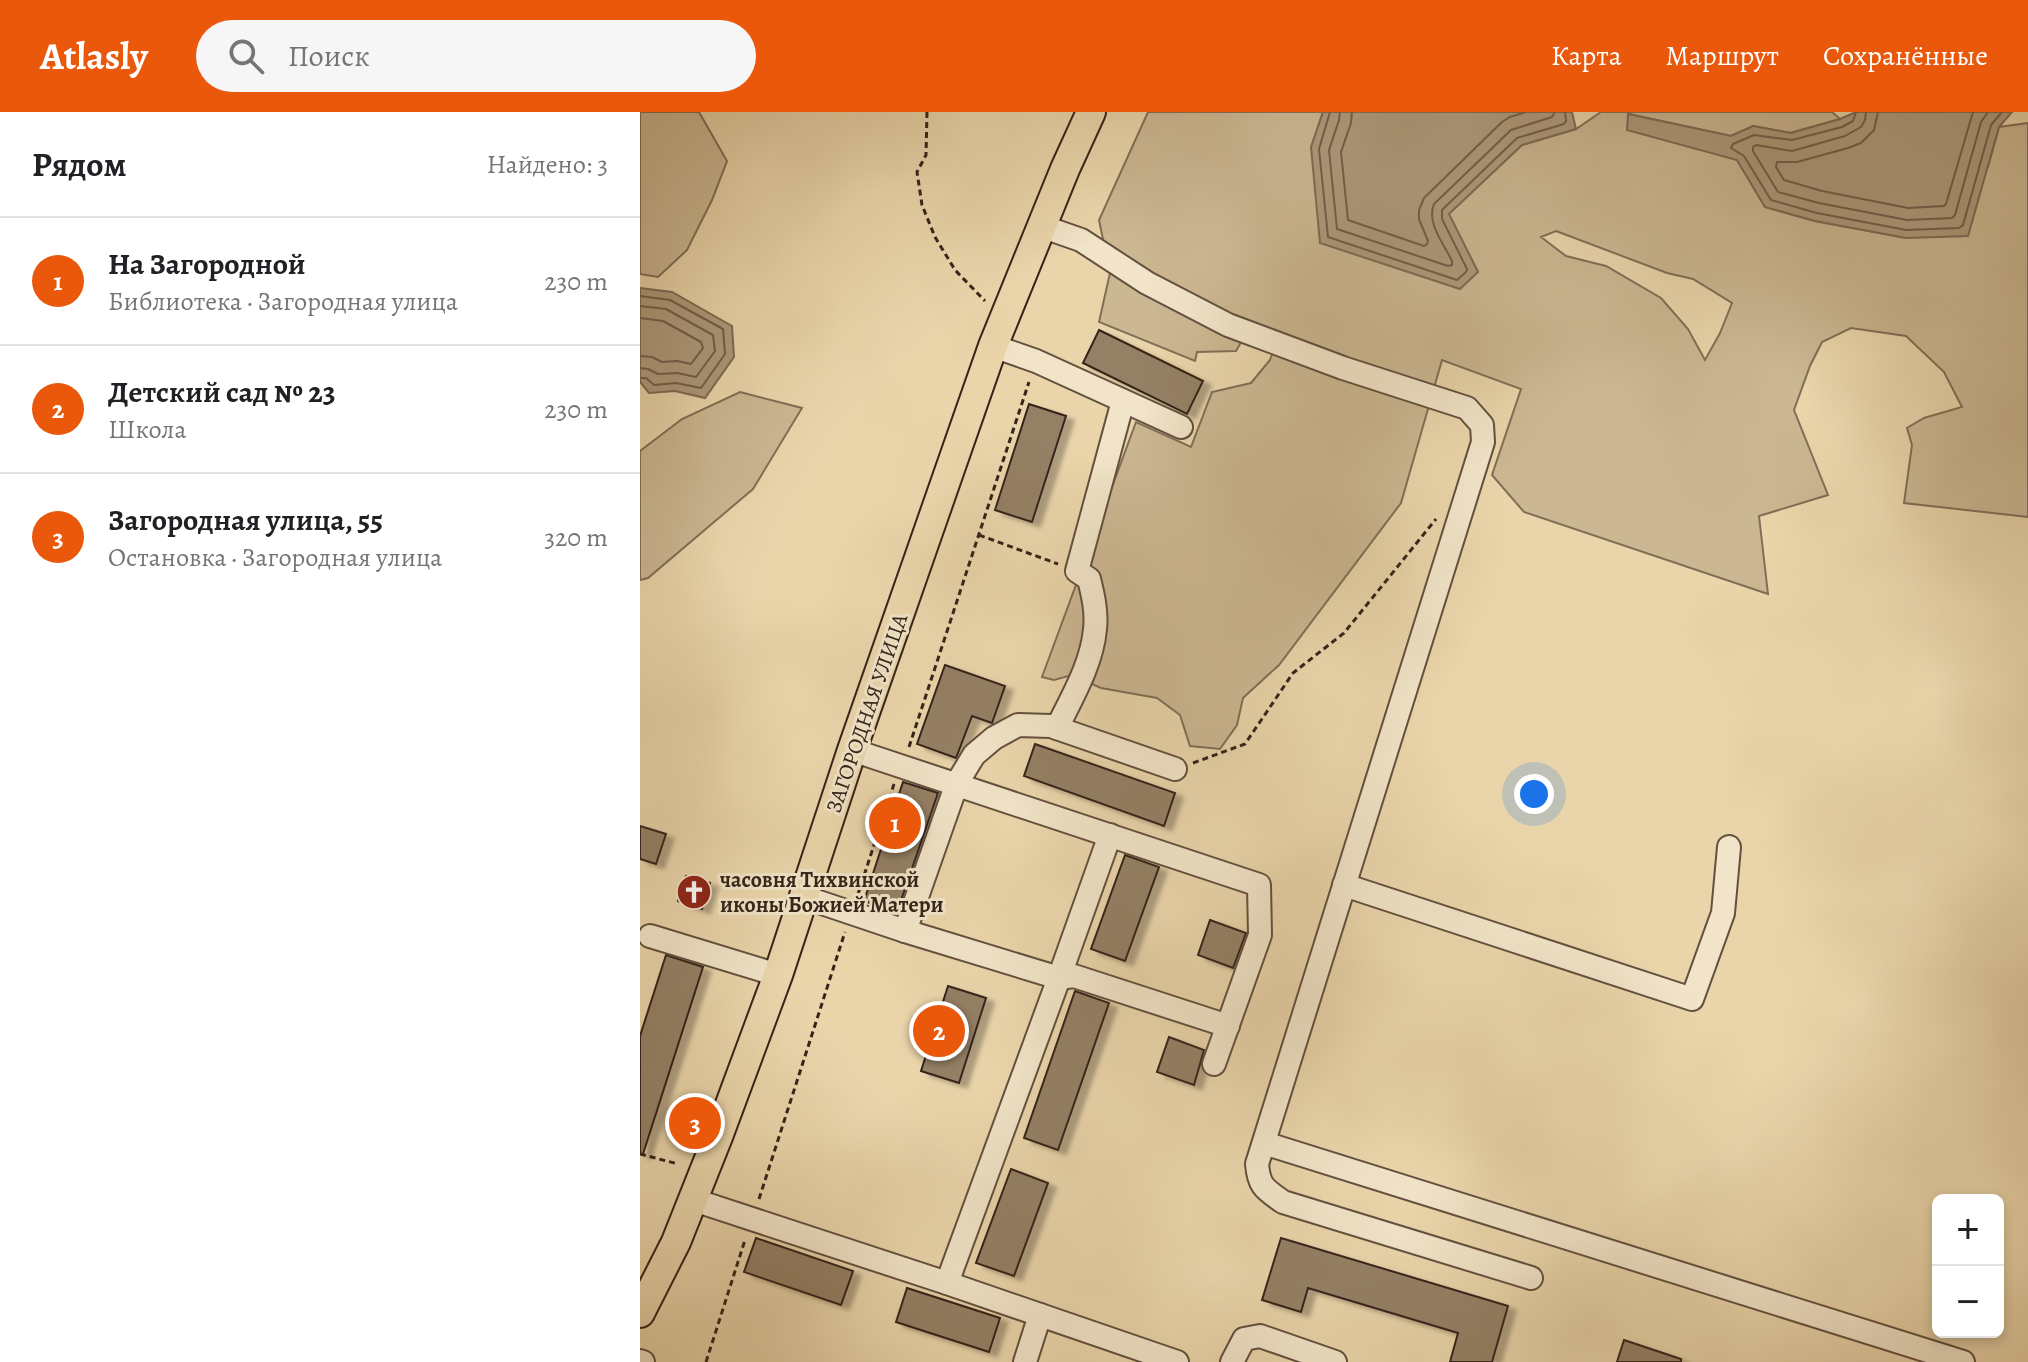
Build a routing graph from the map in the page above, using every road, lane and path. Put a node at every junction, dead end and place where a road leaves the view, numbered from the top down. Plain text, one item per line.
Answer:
1 (927, 112) edge
2 (1091, 112) edge
3 (1041, 226) junction
4 (1004, 319) junction
5 (993, 346) junction
6 (1036, 361) junction
7 (1123, 401) junction
8 (1181, 427) dead end
9 (1465, 499) junction
10 (979, 535) junction
11 (1077, 571) junction
12 (1057, 728) junction
13 (852, 750) junction
14 (903, 766) junction
15 (1175, 769) joint
16 (957, 783) junction
17 (1110, 835) junction
18 (1729, 847) dead end
19 (1344, 885) junction
20 (804, 897) junction
21 (851, 913) junction
22 (905, 931) junction
23 (650, 936) dead end
24 (778, 975) junction
25 (1059, 978) junction
26 (1228, 1026) junction
27 (1214, 1064) dead end
28 (1264, 1143) junction
29 (640, 1154) edge
30 (678, 1164) dead end
31 (694, 1200) junction
32 (752, 1220) junction
33 (1531, 1278) dead end
34 (947, 1283) junction
35 (640, 1313) edge
36 (1040, 1315) junction
37 (1143, 1357) edge
38 (706, 1362) edge
39 (1025, 1362) edge
40 (1177, 1362) edge
41 (1232, 1362) edge
42 (1335, 1362) edge
43 (1963, 1362) edge

1 - 4 path
2 - 3 main road, ЗАГОРОДНАЯ УЛИЦА
3 - 4 main road, ЗАГОРОДНАЯ УЛИЦА
3 - 9 lane
4 - 5 main road, ЗАГОРОДНАЯ УЛИЦА
5 - 6 lane
5 - 13 main road, ЗАГОРОДНАЯ УЛИЦА
6 - 7 lane
6 - 10 path
7 - 8 lane
7 - 11 lane
9 - 15 path
9 - 19 lane
10 - 11 path
10 - 14 path
11 - 12 lane
12 - 15 lane
12 - 16 lane
13 - 14 lane
13 - 20 main road, ЗАГОРОДНАЯ УЛИЦА
14 - 16 lane
14 - 21 path
16 - 17 lane
16 - 22 lane
17 - 25 lane
17 - 26 lane
18 - 19 lane
19 - 28 lane
20 - 21 lane
20 - 24 main road, ЗАГОРОДНАЯ УЛИЦА
21 - 22 lane
21 - 32 path
22 - 25 lane
23 - 24 lane
24 - 31 main road, ЗАГОРОДНАЯ УЛИЦА
25 - 26 lane
25 - 34 lane
26 - 27 lane
28 - 33 lane
28 - 43 lane
29 - 30 path
31 - 32 lane
31 - 35 main road, ЗАГОРОДНАЯ УЛИЦА
32 - 34 lane
32 - 38 path
34 - 36 lane
36 - 37 lane
36 - 39 lane
37 - 40 lane
41 - 42 lane

